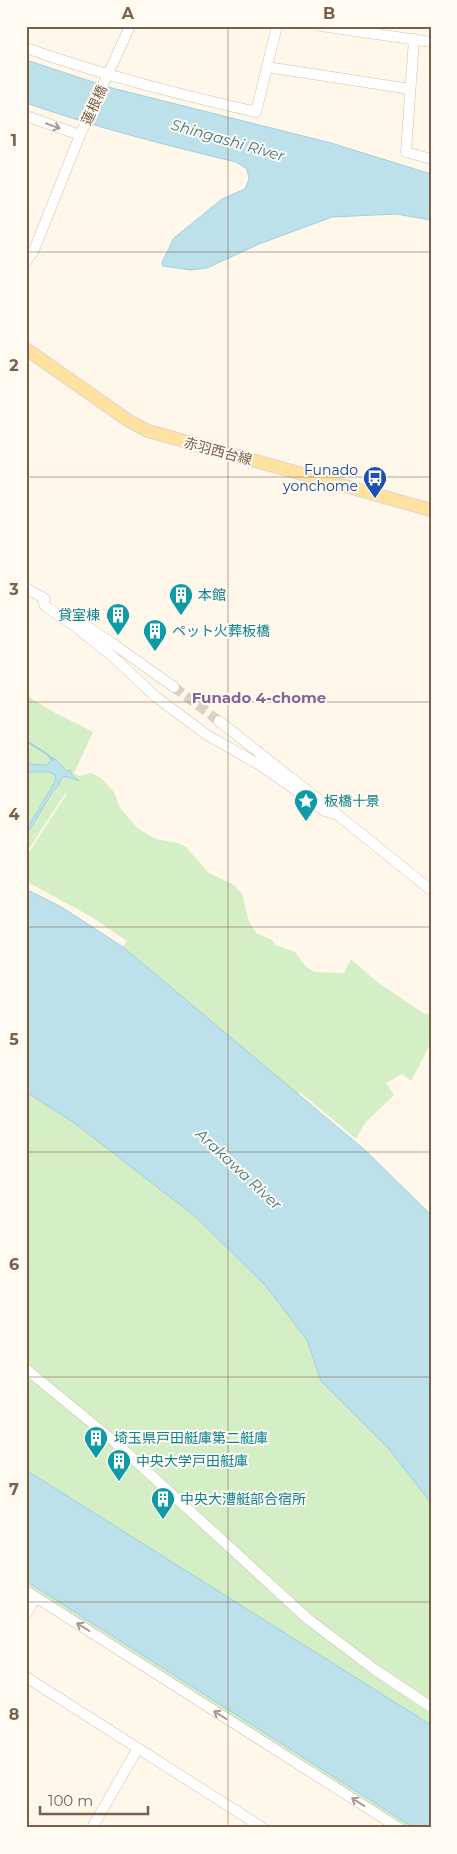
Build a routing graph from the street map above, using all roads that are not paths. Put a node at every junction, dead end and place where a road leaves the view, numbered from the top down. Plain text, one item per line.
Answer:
1 (130, 26) edge
2 (277, 26) edge
3 (321, 26) edge
4 (414, 39) junction
5 (431, 42) edge
6 (26, 48) edge
7 (267, 67) junction
8 (106, 77) junction
9 (410, 89) junction
10 (26, 116) edge
11 (81, 133) junction
12 (431, 159) edge
13 (26, 262) edge
14 (26, 349) edge
15 (431, 510) edge
16 (26, 588) edge
17 (41, 596) junction
18 (174, 687) tunnel mouth
19 (219, 722) tunnel mouth
20 (338, 815) junction
21 (431, 890) edge
22 (26, 1369) edge
23 (26, 1591) edge
24 (36, 1597) junction
25 (26, 1614) edge
26 (26, 1677) edge
27 (431, 1707) edge
28 (138, 1748) junction
29 (92, 1828) edge
30 (263, 1828) edge
31 (399, 1828) edge

1 - 8 street, 蓮根橋
2 - 7 street
3 - 4 street
4 - 5 street
4 - 9 street
6 - 8 street
7 - 8 street
7 - 9 street
8 - 11 street, 蓮根橋
9 - 12 street
10 -> 11 street
11 - 13 street, 蓮根橋
14 - 15 main road, 赤羽西台線
16 - 17 street
17 - 18 street
17 - 20 street
19 - 20 street
20 - 21 street
22 - 27 street
23 - 24 street
24 - 25 street
31 -> 24 street
26 - 28 street
28 - 29 street
28 - 30 street

